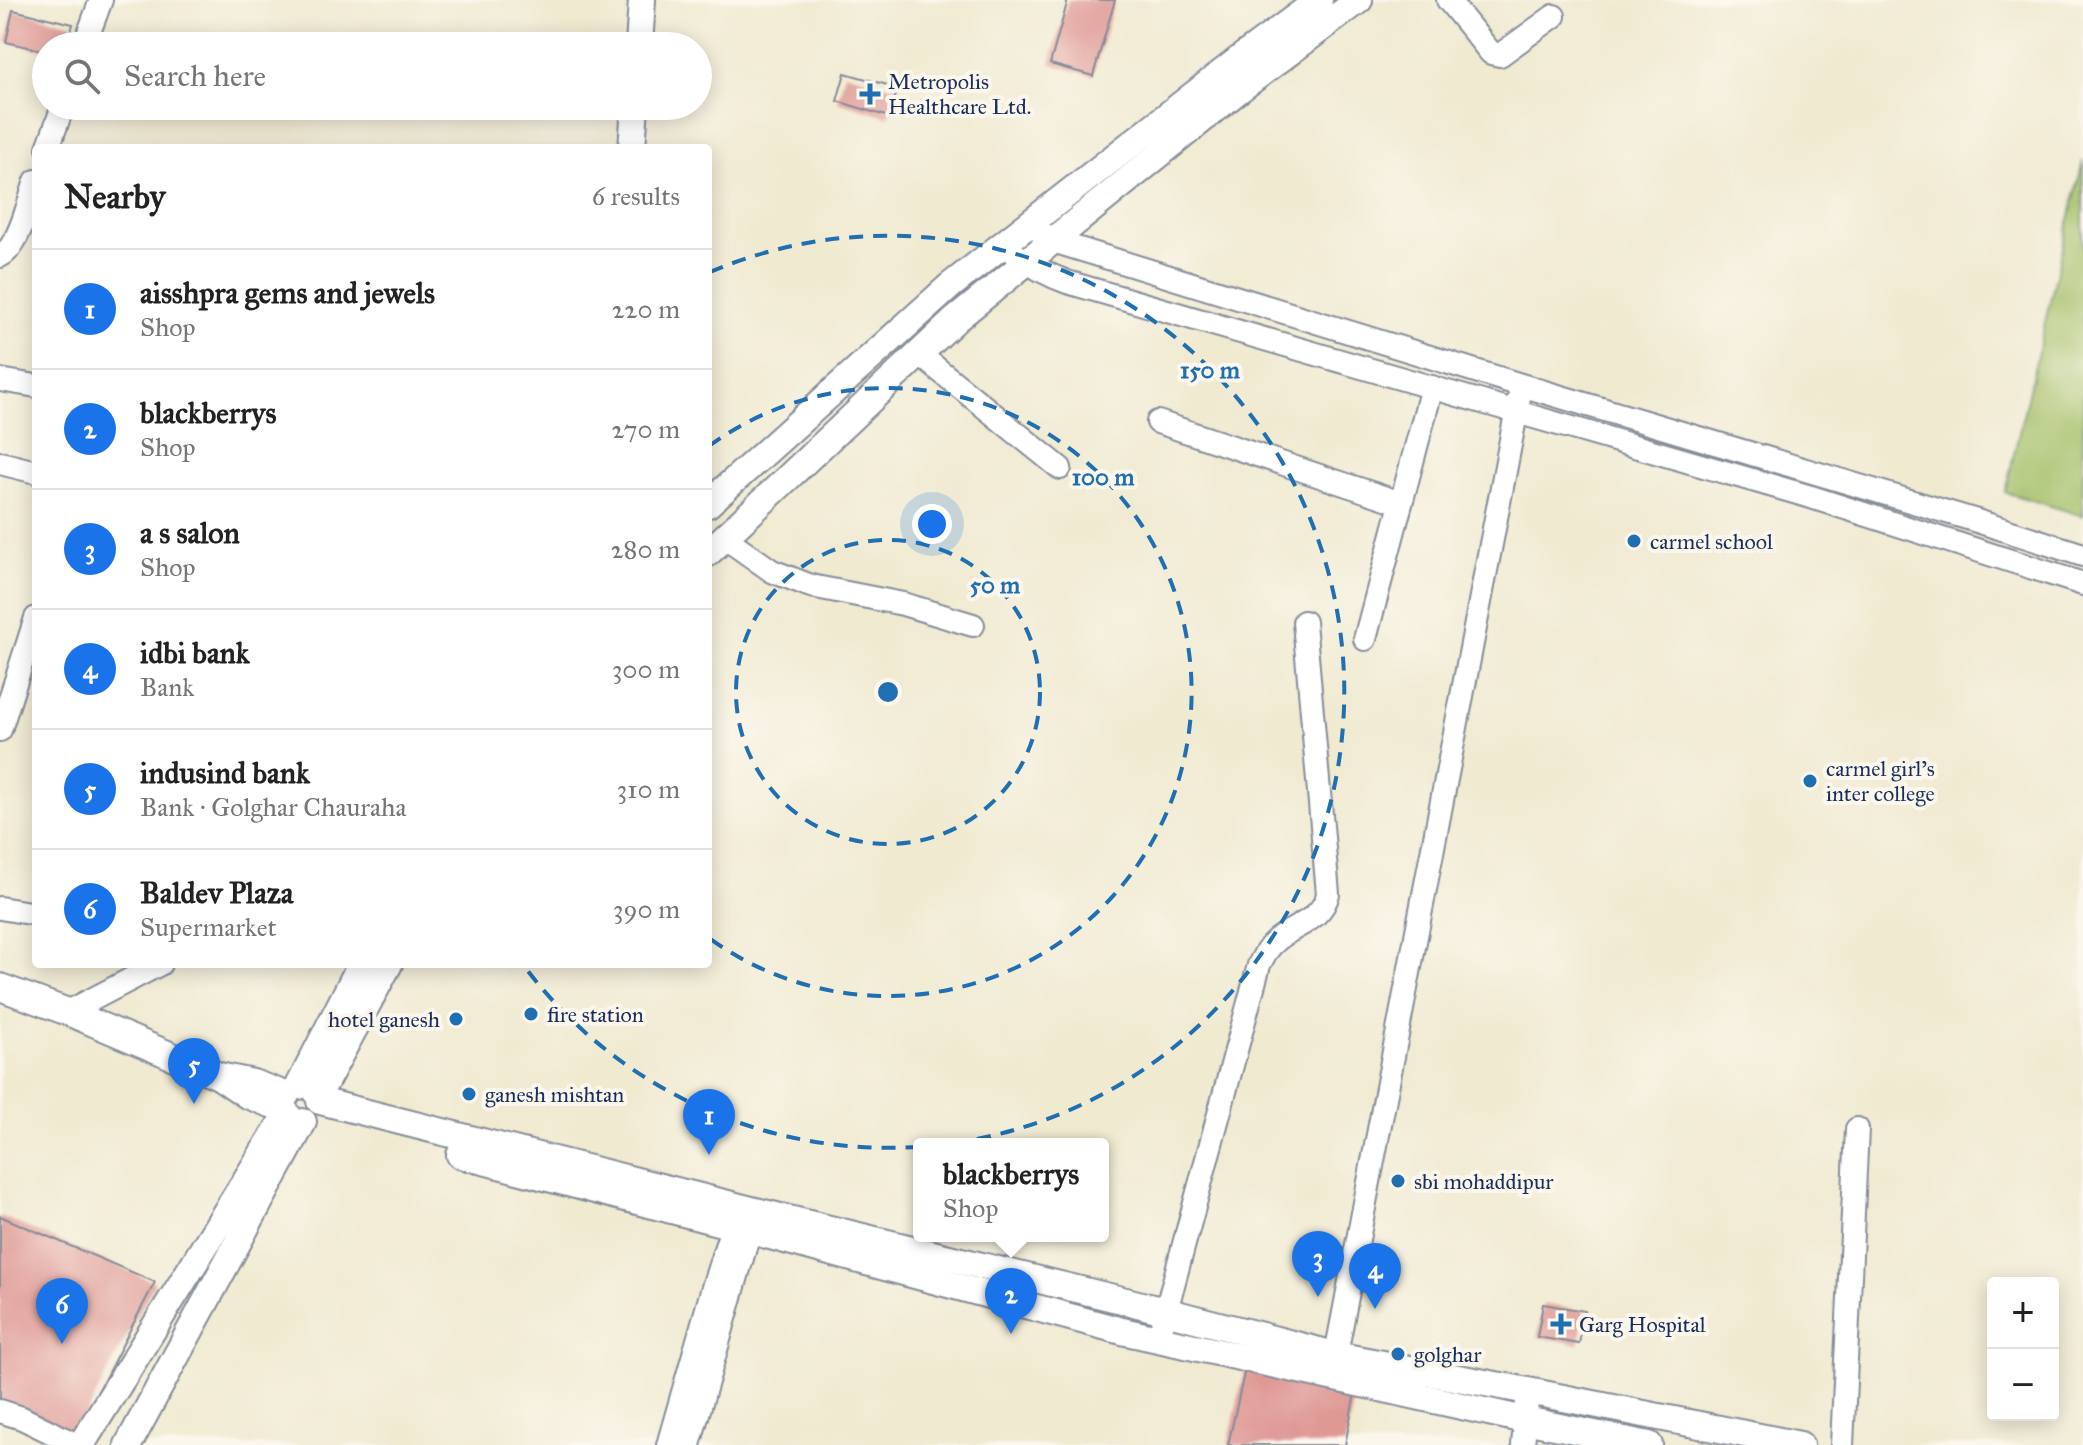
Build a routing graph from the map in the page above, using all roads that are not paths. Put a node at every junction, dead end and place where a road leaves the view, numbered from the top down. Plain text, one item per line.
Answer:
1 (101, 0) edge
2 (642, 0) edge
3 (1319, 0) edge
4 (1359, 0) edge
5 (1448, 0) edge
6 (1554, 16) dead end
7 (89, 32) edge
8 (640, 32) edge
9 (58, 120) edge
10 (634, 120) edge
11 (49, 144) edge
12 (632, 144) edge
13 (32, 192) edge
14 (1029, 223) junction
15 (1053, 241) junction
16 (1002, 244) junction
17 (0, 256) edge
18 (1025, 263) junction
19 (919, 354) junction
20 (0, 380) edge
21 (32, 385) edge
22 (1521, 385) junction
23 (1432, 387) junction
24 (1516, 412) junction
25 (1158, 422) dead end
26 (0, 463) edge
27 (1060, 468) dead end
28 (32, 471) edge
29 (712, 500) edge
30 (1401, 503) junction
31 (716, 545) edge
32 (2083, 555) edge
33 (2083, 584) edge
34 (1304, 622) dead end
35 (973, 625) dead end
36 (32, 630) edge
37 (1365, 639) dead end
38 (0, 730) edge
39 (0, 908) edge
40 (32, 913) edge
41 (152, 968) edge
42 (359, 968) edge
43 (387, 968) edge
44 (0, 987) edge
45 (68, 1012) junction
46 (301, 1105) junction
47 (1857, 1129) dead end
48 (744, 1219) junction
49 (1166, 1312) junction
50 (1158, 1339) junction
51 (1333, 1366) junction
52 (1528, 1391) junction
53 (0, 1411) edge
54 (1524, 1432) edge
55 (79, 1445) edge
56 (128, 1445) edge
57 (668, 1445) edge
58 (689, 1445) edge
59 (1649, 1445) edge
60 (1800, 1445) edge
61 (1842, 1445) edge

1 - 7 street
2 - 8 main road
3 - 14 main road
4 - 15 main road
5 - 6 street
9 - 11 street
10 - 12 main road
13 - 17 street
14 - 15 street
14 - 16 main road
15 - 18 main road
15 - 22 street
16 - 18 street
16 - 29 main road
18 - 19 main road
18 - 23 street
19 - 27 street
19 - 31 main road
20 - 21 street
22 - 24 street
22 - 32 street
23 - 24 street
23 - 30 street
24 - 33 street
24 - 51 street
25 - 30 street
26 - 28 street
30 - 37 street
31 - 35 street
34 - 49 street
36 - 38 street
39 - 40 street
41 - 45 street
42 - 46 main road
43 - 46 main road
44 - 45 main road
45 - 46 main road
46 - 48 main road
46 - 55 main road
46 - 56 main road
47 - 61 street
48 - 49 main road
48 - 50 main road
48 - 57 street
48 - 58 street
49 - 50 street
49 - 51 main road
50 - 51 main road
51 - 52 main road
51 - 54 main road
52 - 54 street
52 - 60 main road
53 - 55 street
54 - 59 main road

